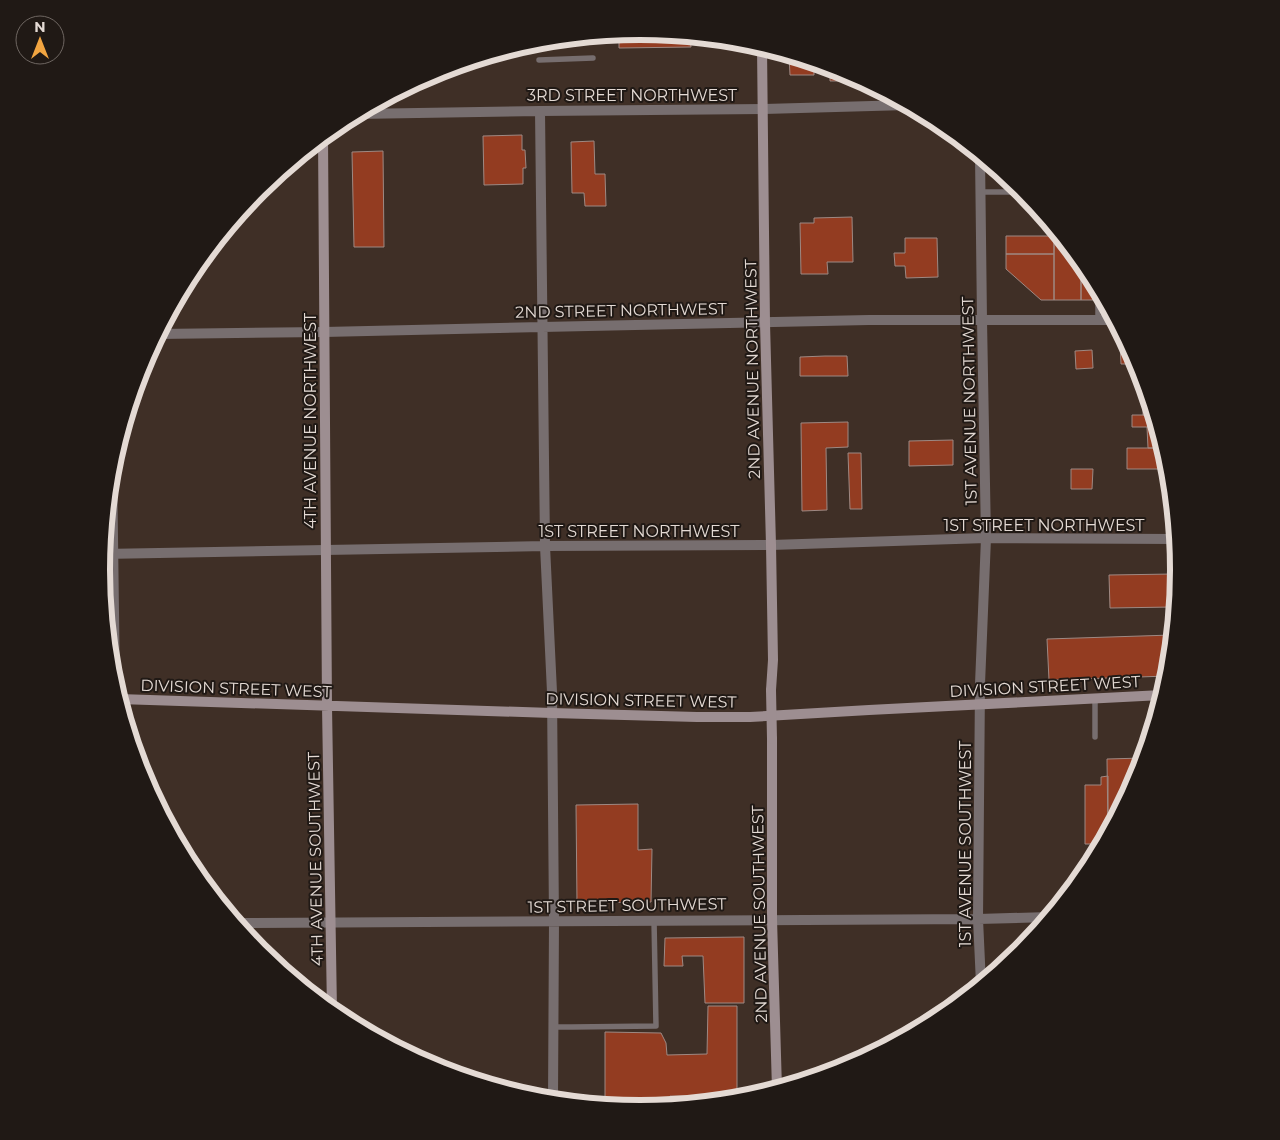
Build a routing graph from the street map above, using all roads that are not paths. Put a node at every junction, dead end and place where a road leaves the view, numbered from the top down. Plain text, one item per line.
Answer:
1 (762, 55) edge
2 (593, 58) dead end
3 (539, 60) dead end
4 (894, 105) edge
5 (764, 110) junction
6 (540, 111) junction
7 (371, 114) edge
8 (323, 146) edge
9 (980, 165) edge
10 (981, 192) junction
11 (1012, 192) edge
12 (1098, 303) edge
13 (982, 320) junction
14 (1098, 320) junction
15 (1107, 320) edge
16 (765, 323) junction
17 (542, 327) junction
18 (324, 332) junction
19 (166, 334) edge
20 (113, 516) edge
21 (986, 538) junction
22 (1169, 539) edge
23 (771, 545) junction
24 (545, 546) junction
25 (326, 551) junction
26 (110, 554) edge
27 (114, 554) junction
28 (115, 636) edge
29 (770, 690) joint
30 (1155, 695) edge
31 (126, 699) edge
32 (1095, 699) junction
33 (980, 705) junction
34 (327, 706) junction
35 (552, 713) junction
36 (1095, 737) dead end
37 (1039, 917) edge
38 (772, 919) junction
39 (978, 919) junction
40 (654, 920) junction
41 (554, 921) junction
42 (331, 922) junction
43 (245, 923) edge
44 (981, 975) edge
45 (332, 1001) edge
46 (554, 1027) junction
47 (777, 1082) edge
48 (553, 1092) edge

1 - 5 street, 2ND AVENUE NORTHWEST
2 - 3 lane
4 - 5 street, 3RD STREET NORTHWEST
5 - 6 street, 3RD STREET NORTHWEST
5 - 16 street, 2ND AVENUE NORTHWEST
6 - 7 street, 3RD STREET NORTHWEST
6 - 17 street
8 - 18 street, 4TH AVENUE NORTHWEST
9 - 10 street, 1ST AVENUE NORTHWEST
10 - 11 lane
10 - 13 street, 1ST AVENUE NORTHWEST
12 - 14 lane
13 - 14 street, 2ND STREET NORTHWEST
13 - 16 street, 2ND STREET NORTHWEST
13 - 21 street, 1ST AVENUE NORTHWEST
14 - 15 street, 2ND STREET NORTHWEST
16 - 17 street, 2ND STREET NORTHWEST
16 - 23 street, 2ND AVENUE NORTHWEST
17 - 18 street, 2ND STREET NORTHWEST
17 - 24 street
18 - 19 street, 2ND STREET NORTHWEST
18 - 25 street, 4TH AVENUE NORTHWEST
20 - 27 street
21 - 22 street, 1ST STREET NORTHWEST
21 - 23 street, 1ST STREET NORTHWEST
21 - 33 street, 1ST AVENUE NORTHWEST
23 - 24 street, 1ST STREET NORTHWEST
23 - 29 street, 2ND AVENUE NORTHWEST
24 - 25 street, 1ST STREET NORTHWEST
24 - 35 street
25 - 27 street, 1ST STREET NORTHWEST
25 - 34 street, 4TH AVENUE NORTHWEST
26 - 27 street, 1ST STREET NORTHWEST
27 - 28 street
29 - 38 street, 2ND AVENUE SOUTHWEST, bridge
30 - 32 street, DIVISION STREET WEST
31 - 34 street, DIVISION STREET WEST
32 - 33 street, DIVISION STREET WEST
32 - 36 lane
33 - 35 street, DIVISION STREET WEST
33 - 39 street, 1ST AVENUE SOUTHWEST
34 - 35 street, DIVISION STREET WEST
34 - 42 street, 4TH AVENUE SOUTHWEST
35 - 41 street
37 - 39 street, 1ST STREET SOUTHWEST
38 - 39 street, 1ST STREET SOUTHWEST
38 - 40 street, 1ST STREET SOUTHWEST
38 - 47 street, 2ND AVENUE SOUTHWEST
39 - 44 street, 1ST AVENUE SOUTHWEST
40 - 41 street, 1ST STREET SOUTHWEST
40 - 46 lane
41 - 42 street, 1ST STREET SOUTHWEST
41 - 46 street
42 - 43 street, 1ST STREET SOUTHWEST
42 - 45 street, 4TH AVENUE SOUTHWEST
46 - 48 street

